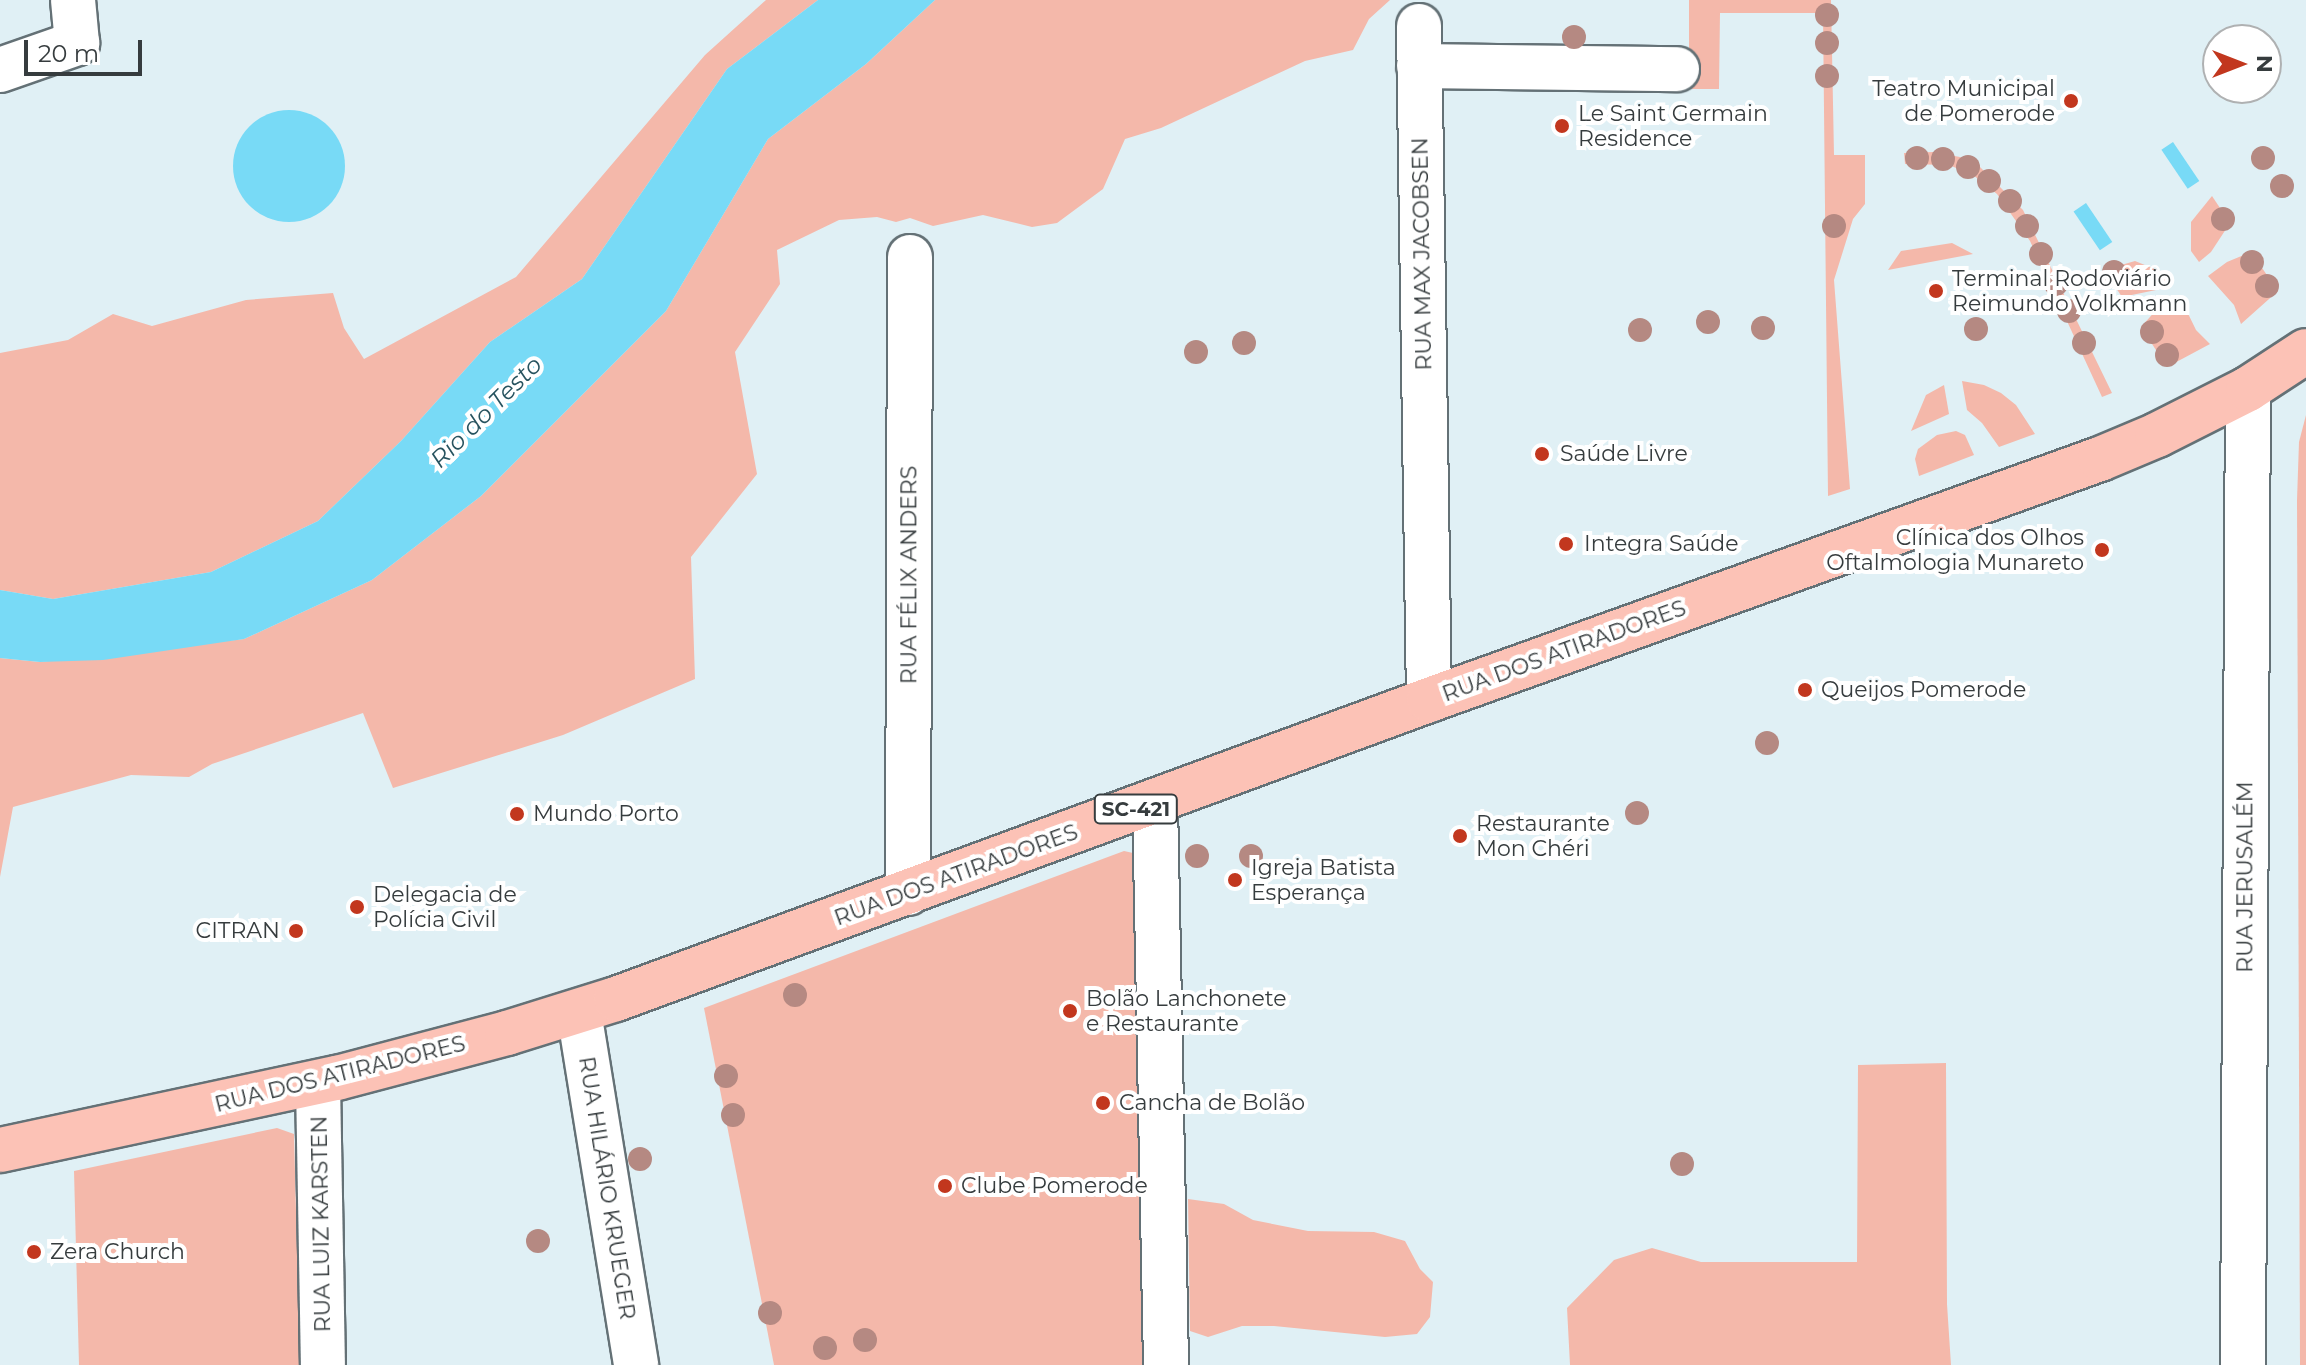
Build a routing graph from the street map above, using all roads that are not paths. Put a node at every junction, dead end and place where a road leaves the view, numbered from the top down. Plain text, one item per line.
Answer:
1 (73, 0) edge
2 (1677, 69) dead end
3 (0, 70) edge
4 (910, 257) dead end
5 (2306, 351) edge
6 (2248, 389) junction
7 (1429, 700) junction
8 (1155, 802) junction
9 (908, 893) junction
10 (579, 1012) junction
11 (318, 1083) junction
12 (0, 1150) edge
13 (323, 1365) edge
14 (636, 1365) edge
15 (1166, 1365) edge
16 (2243, 1365) edge

1 - 3 street
2 - 7 street, RUA MAX JACOBSEN
4 - 9 street, RUA FÉLIX ANDERS
5 - 6 main road, SC-421
6 - 7 main road, RUA DOS ATIRADORES / SC-421
6 - 16 street, RUA JERUSALÉM
7 - 8 main road, RUA DOS ATIRADORES / SC-421
8 - 9 main road, RUA DOS ATIRADORES / SC-421
8 - 15 street
9 - 10 main road, RUA DOS ATIRADORES / SC-421
10 - 11 main road, RUA DOS ATIRADORES / SC-421
10 - 14 street, RUA HILÁRIO KRUEGER
11 - 12 main road, RUA DOS ATIRADORES / SC-421
11 - 13 street, RUA LUIZ KARSTEN

